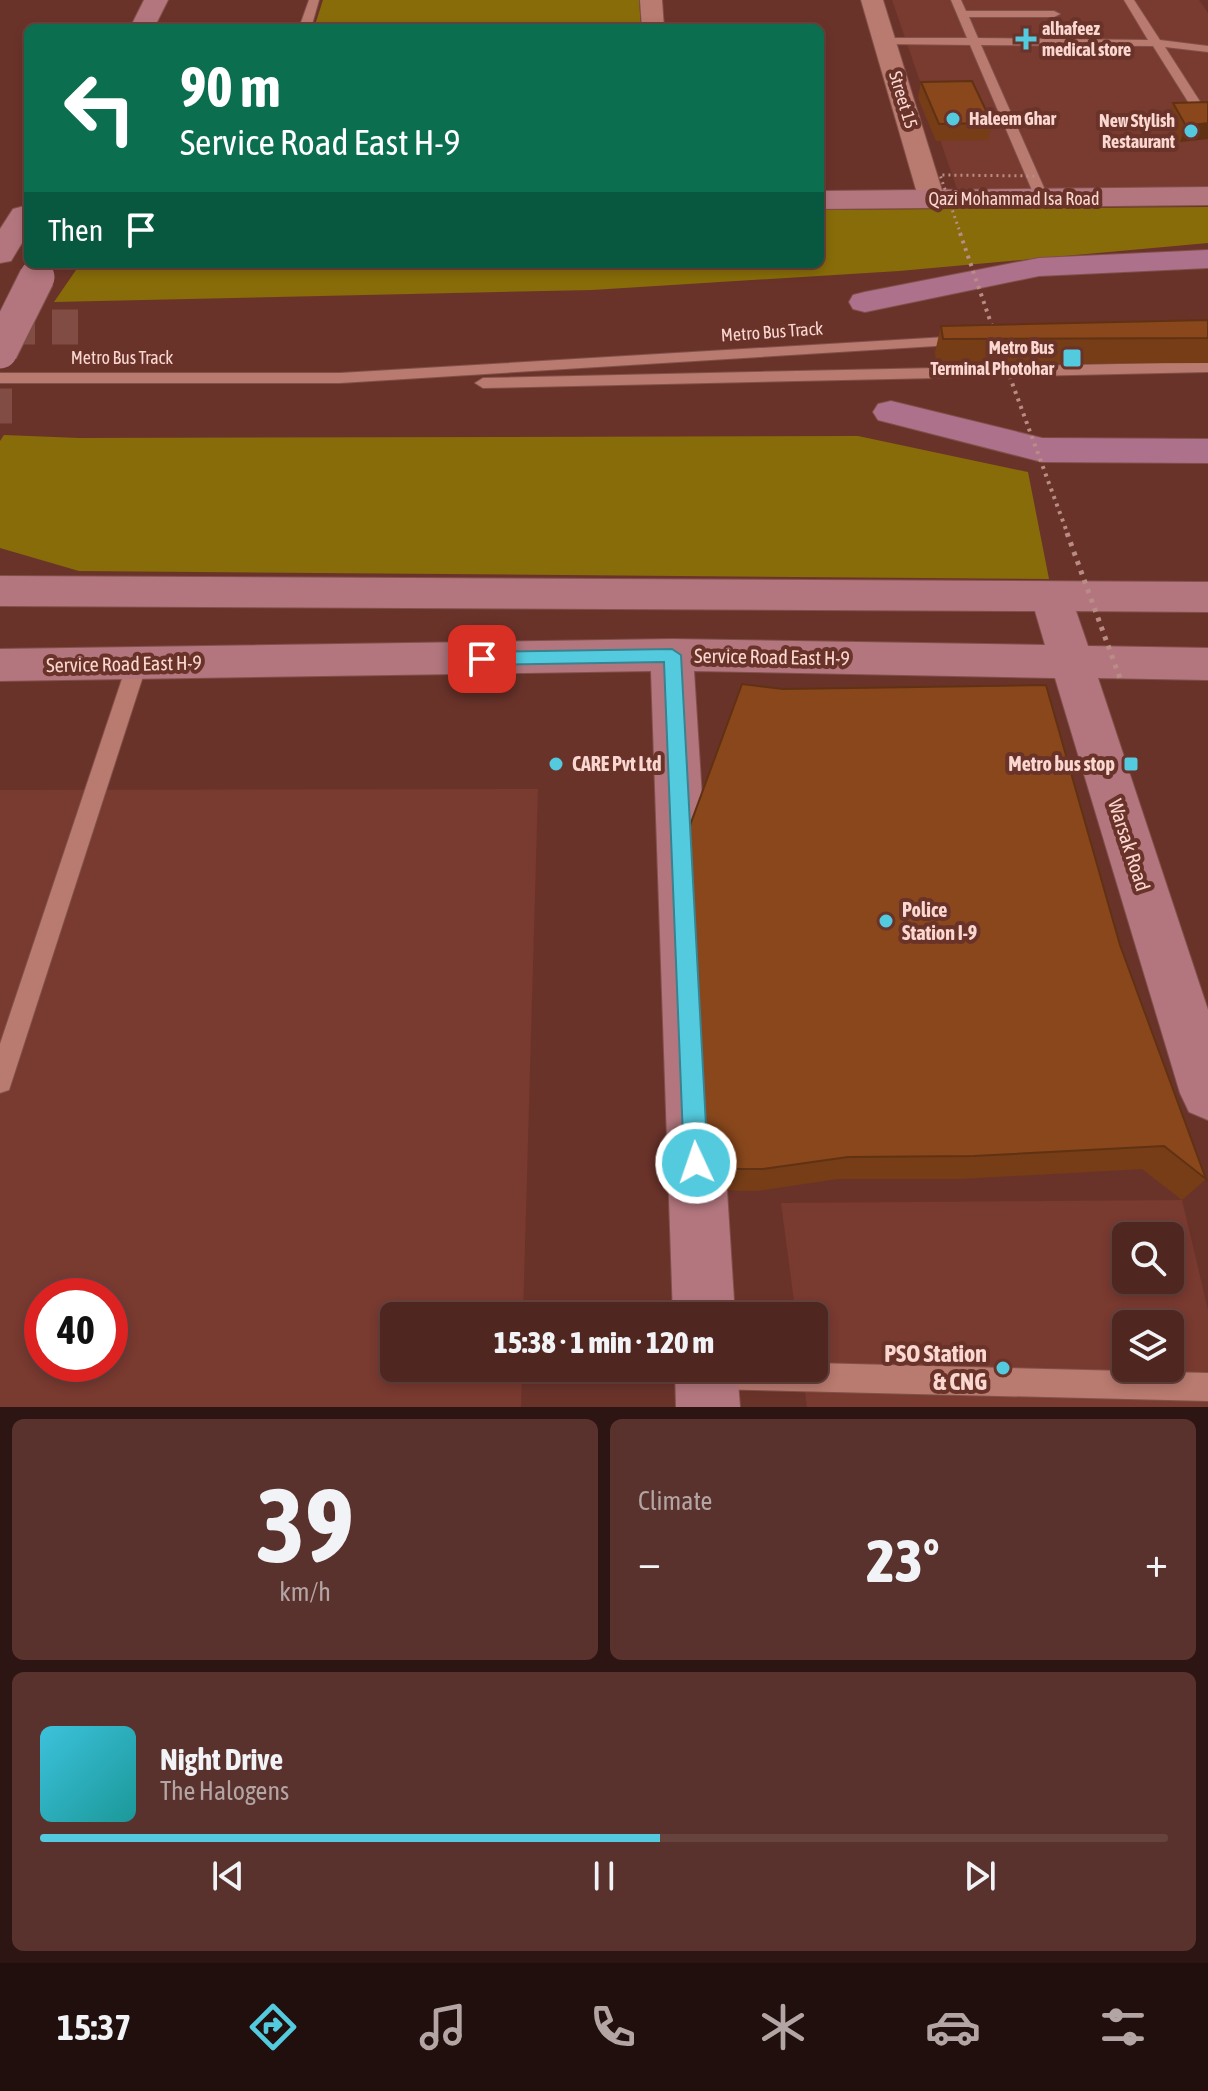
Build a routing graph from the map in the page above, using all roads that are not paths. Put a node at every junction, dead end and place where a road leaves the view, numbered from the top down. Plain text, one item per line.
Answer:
1 (156, 0) edge
2 (314, 0) edge
3 (651, 0) edge
4 (872, 0) edge
5 (956, 0) edge
6 (1046, 0) edge
7 (1129, 0) edge
8 (962, 14) junction
9 (144, 24) edge
10 (306, 24) edge
11 (653, 24) edge
12 (1062, 28) junction
13 (886, 41) junction
14 (974, 41) junction
15 (1157, 43) junction
16 (1208, 49) edge
17 (1208, 124) edge
18 (1040, 188) junction
19 (1208, 196) edge
20 (824, 200) edge
21 (932, 200) junction
22 (0, 201) edge
23 (24, 201) edge
24 (1208, 259) edge
25 (40, 271) edge
26 (865, 302) dead end
27 (993, 341) edge
28 (0, 351) edge
29 (1208, 367) edge
30 (0, 378) edge
31 (340, 378) junction
32 (891, 412) dead end
33 (1208, 451) edge
34 (0, 574) edge
35 (0, 591) edge
36 (72, 591) junction
37 (1051, 597) junction
38 (1208, 597) edge
39 (672, 655) junction
40 (1071, 662) junction
41 (137, 664) junction
42 (1208, 664) edge
43 (0, 665) edge
44 (0, 1081) edge
45 (1208, 1093) edge
46 (703, 1302) edge
47 (828, 1371) edge
48 (1208, 1387) edge

1 - 9 main road
2 - 10 lane
3 - 11 street
4 - 13 street, Street 15
5 - 8 lane
6 - 12 lane
7 - 15 lane
8 - 12 lane
8 - 14 lane
12 - 14 lane
12 - 15 lane
13 - 14 lane
13 - 21 street, Street 15
14 - 18 lane
15 - 16 lane
15 - 17 lane
18 - 19 main road, Qazi Mohammad Isa Road
18 - 21 main road, Qazi Mohammad Isa Road
20 - 21 main road, Qazi Mohammad Isa Road
22 - 23 main road
24 - 26 main road
25 - 28 main road, bridge
27 - 31 lane, Metro Bus Track
29 - 31 lane, Metro Bus Track
30 - 31 lane, Metro Bus Track
32 - 33 main road
34 - 36 main road
35 - 36 main road
36 - 37 main road
37 - 38 main road
37 - 40 main road, Warsak Road
39 - 40 main road, Service Road East H-9
39 - 41 main road, Service Road East H-9
39 - 46 main road
40 - 42 main road, Service Road East H-9
40 - 45 main road, Warsak Road
41 - 43 main road, Service Road East H-9
41 - 44 lane
47 - 48 lane

